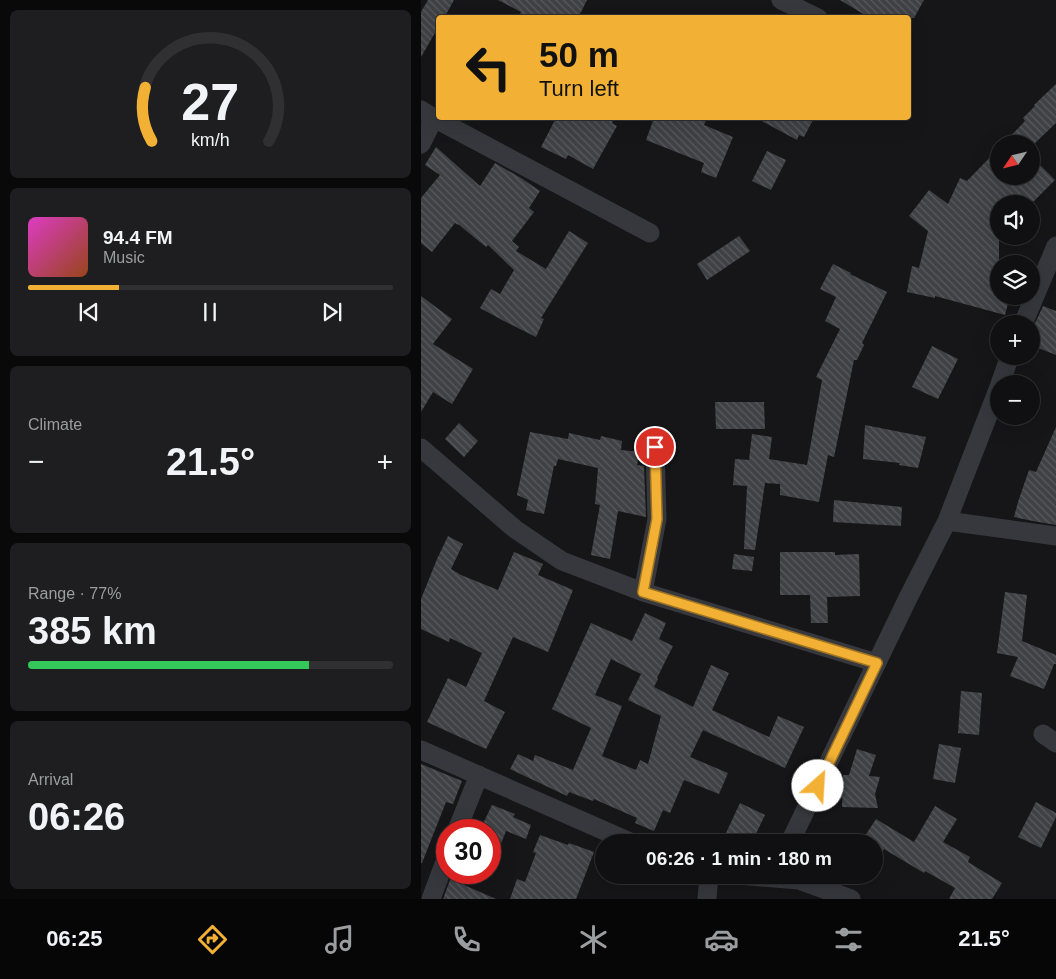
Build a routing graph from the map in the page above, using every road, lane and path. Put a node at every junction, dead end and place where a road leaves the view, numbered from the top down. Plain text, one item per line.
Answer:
1 (781, 0) edge
2 (812, 15) edge
3 (428, 114) edge
4 (439, 120) edge
5 (421, 144) edge
6 (649, 233) dead end
7 (1056, 246) edge
8 (1027, 315) edge
9 (990, 410) edge
10 (655, 447) dead end
11 (421, 448) edge
12 (947, 521) junction
13 (1056, 536) edge
14 (643, 592) junction
15 (877, 663) junction
16 (421, 750) edge
17 (479, 775) junction
18 (461, 819) edge
19 (612, 834) edge
20 (794, 834) edge
21 (437, 884) edge
22 (708, 884) edge
23 (809, 884) edge
24 (431, 899) edge
25 (707, 899) edge
26 (851, 899) edge

1 - 2 street
3 - 5 street
4 - 6 street
7 - 8 street
9 - 12 street
10 - 14 street
11 - 14 street
12 - 13 street
12 - 15 street
14 - 15 street
15 - 20 street
16 - 17 street
17 - 18 street
17 - 19 street
21 - 24 street
22 - 25 street
23 - 26 street

